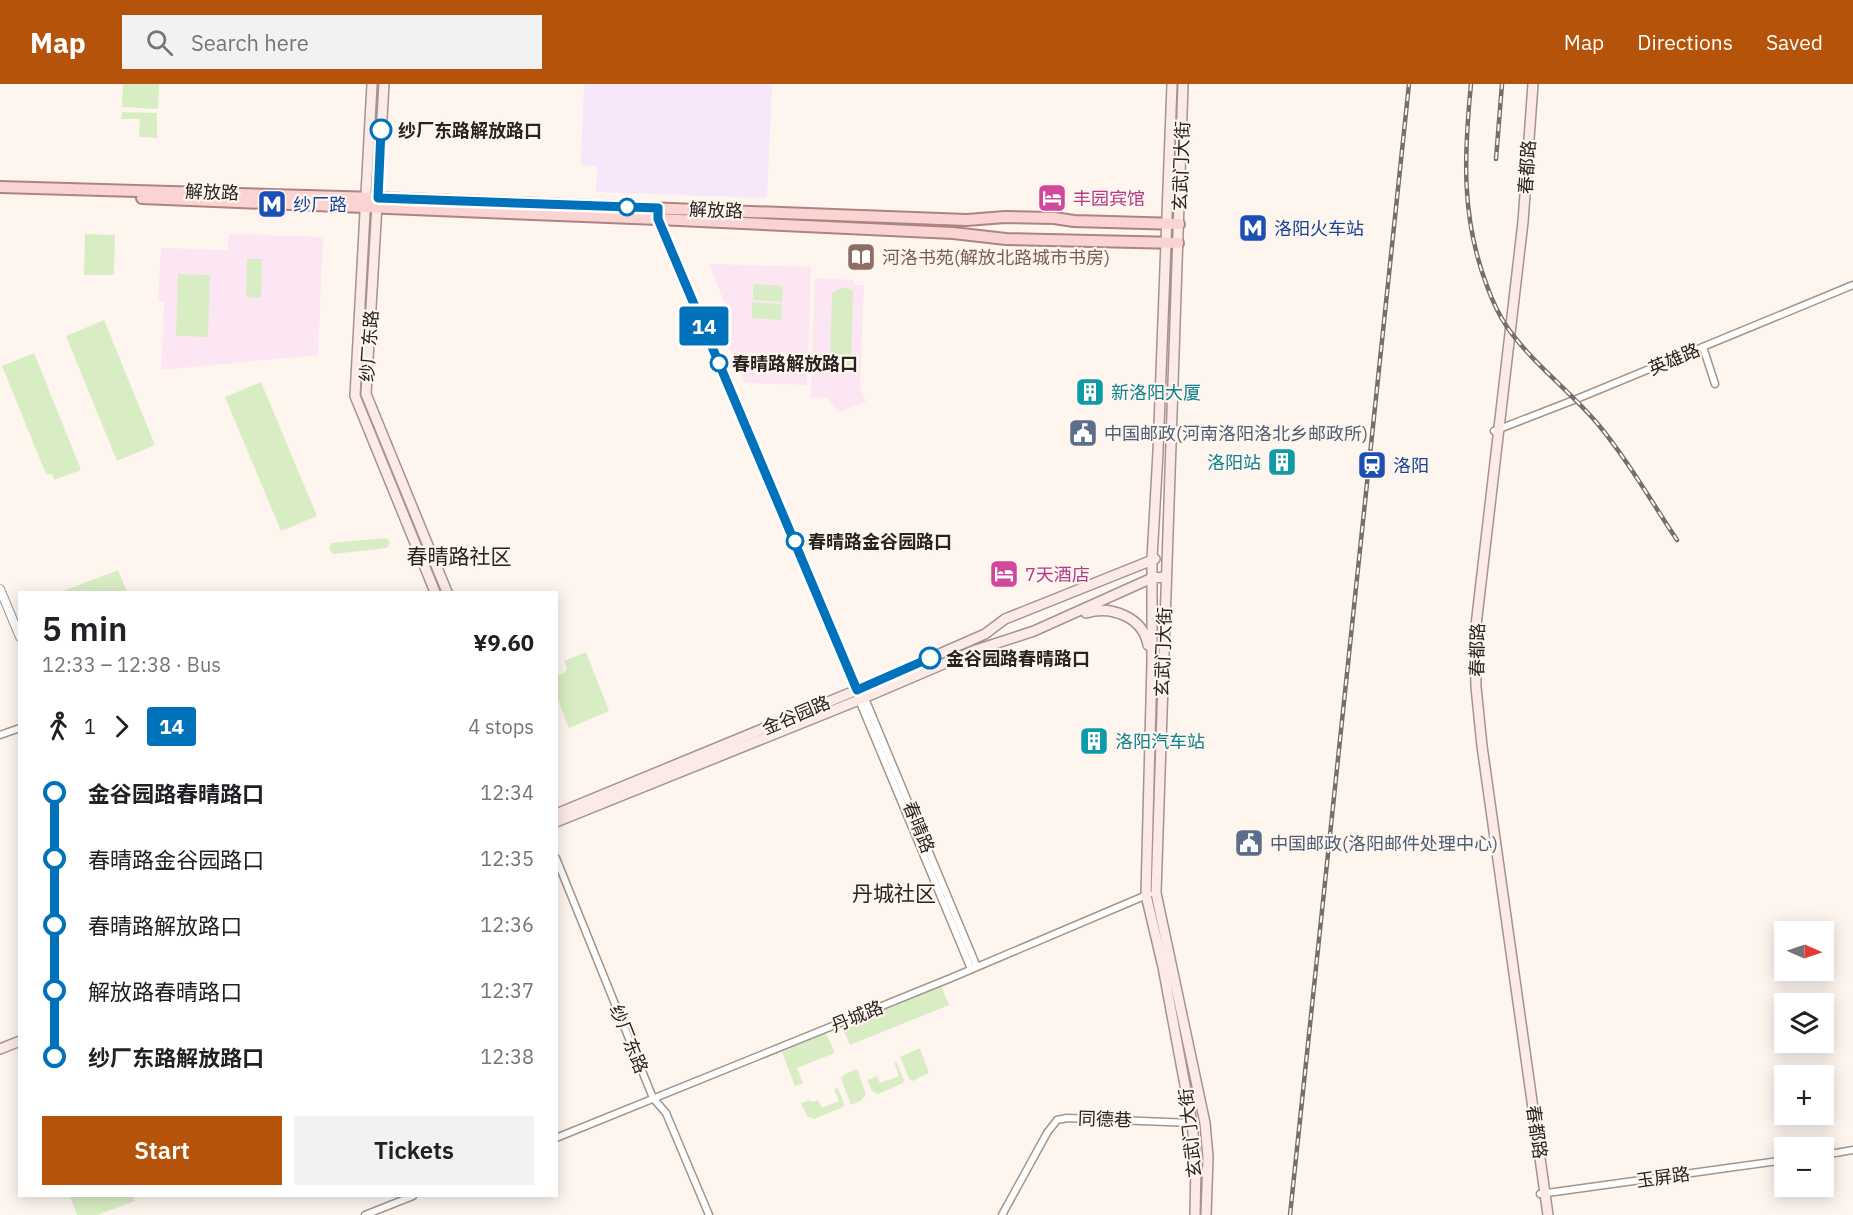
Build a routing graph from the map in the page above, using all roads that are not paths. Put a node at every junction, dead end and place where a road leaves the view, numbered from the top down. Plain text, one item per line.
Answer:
1 (372, 84) edge
2 (384, 84) edge
3 (1172, 84) edge
4 (1183, 84) edge
5 (1528, 84) edge
6 (1533, 84) edge
7 (0, 187) edge
8 (0, 193) edge
9 (372, 202) junction
10 (658, 213) junction
11 (1173, 223) junction
12 (1166, 243) junction
13 (1178, 243) junction
14 (1853, 285) edge
15 (1703, 347) junction
16 (1715, 384) dead end
17 (1496, 430) junction
18 (1152, 559) junction
19 (1167, 559) junction
20 (1166, 577) junction
21 (1152, 578) junction
22 (0, 588) edge
23 (435, 591) edge
24 (447, 591) edge
25 (1055, 622) junction
26 (18, 632) edge
27 (1152, 663) junction
28 (857, 690) junction
29 (862, 698) junction
30 (18, 729) edge
31 (0, 735) edge
32 (558, 813) edge
33 (558, 821) edge
34 (558, 863) edge
35 (1151, 894) junction
36 (974, 968) junction
37 (18, 1036) edge
38 (18, 1042) edge
39 (0, 1043) edge
40 (0, 1049) edge
41 (653, 1098) junction
42 (1192, 1123) junction
43 (558, 1137) edge
44 (1853, 1150) edge
45 (1834, 1153) edge
46 (1774, 1162) edge
47 (1543, 1194) junction
48 (410, 1197) edge
49 (365, 1215) edge
50 (709, 1215) edge
51 (1002, 1215) edge
52 (1195, 1215) edge
53 (1206, 1215) edge
54 (1543, 1215) edge
55 (1548, 1215) edge

1 - 9 main road, 纱厂东路
2 - 9 main road, 纱厂东路
3 - 11 main road, 玄武门大街
4 - 11 main road, 玄武门大街
5 - 17 main road, 春都路
6 - 17 main road, 春都路
7 - 9 main road, 解放路
8 - 9 main road, 解放路
9 - 10 main road, 解放路
9 - 23 main road, 纱厂东路
9 - 24 main road, 纱厂东路
10 - 11 main road, 解放路
10 - 12 main road, 解放路
10 - 28 street, 春晴路
11 - 12 main road, 玄武门大街
11 - 13 main road, 玄武门大街
12 - 13 main road, 解放路
12 - 18 main road, 玄武门大街
13 - 19 main road, 玄武门大街
14 - 15 street, 英雄路
15 - 16 street
15 - 17 street, 英雄路
17 - 47 main road, 春都路
18 - 19 main road, 金谷园路
18 - 21 main road, 玄武门大街
18 - 28 main road, 金谷园路
19 - 20 main road, 玄武门大街
20 - 21 main road, 金谷园路
20 - 35 main road, 玄武门大街
21 - 25 main road, 金谷园路
21 - 27 main road, 玄武门大街
22 - 26 street
25 - 27 main road
25 - 29 main road, 金谷园路
27 - 35 main road, 玄武门大街
28 - 29 street, 春晴路
28 - 32 main road, 金谷园路
29 - 33 main road, 金谷园路
29 - 36 street, 春晴路
30 - 31 street
34 - 41 street, 纱厂东路
35 - 36 street, 丹城路
35 - 42 main road, 玄武门大街
35 - 53 main road, 玄武门大街
36 - 41 street, 丹城路
37 - 39 main road
38 - 40 main road
41 - 43 street, 丹城路
41 - 50 street, 纱厂东路
42 - 51 street, 同德巷
42 - 52 main road, 玄武门大街
44 - 45 street
46 - 47 street, 玉屏路
47 - 54 main road, 春都路
47 - 55 main road, 春都路
48 - 49 street

